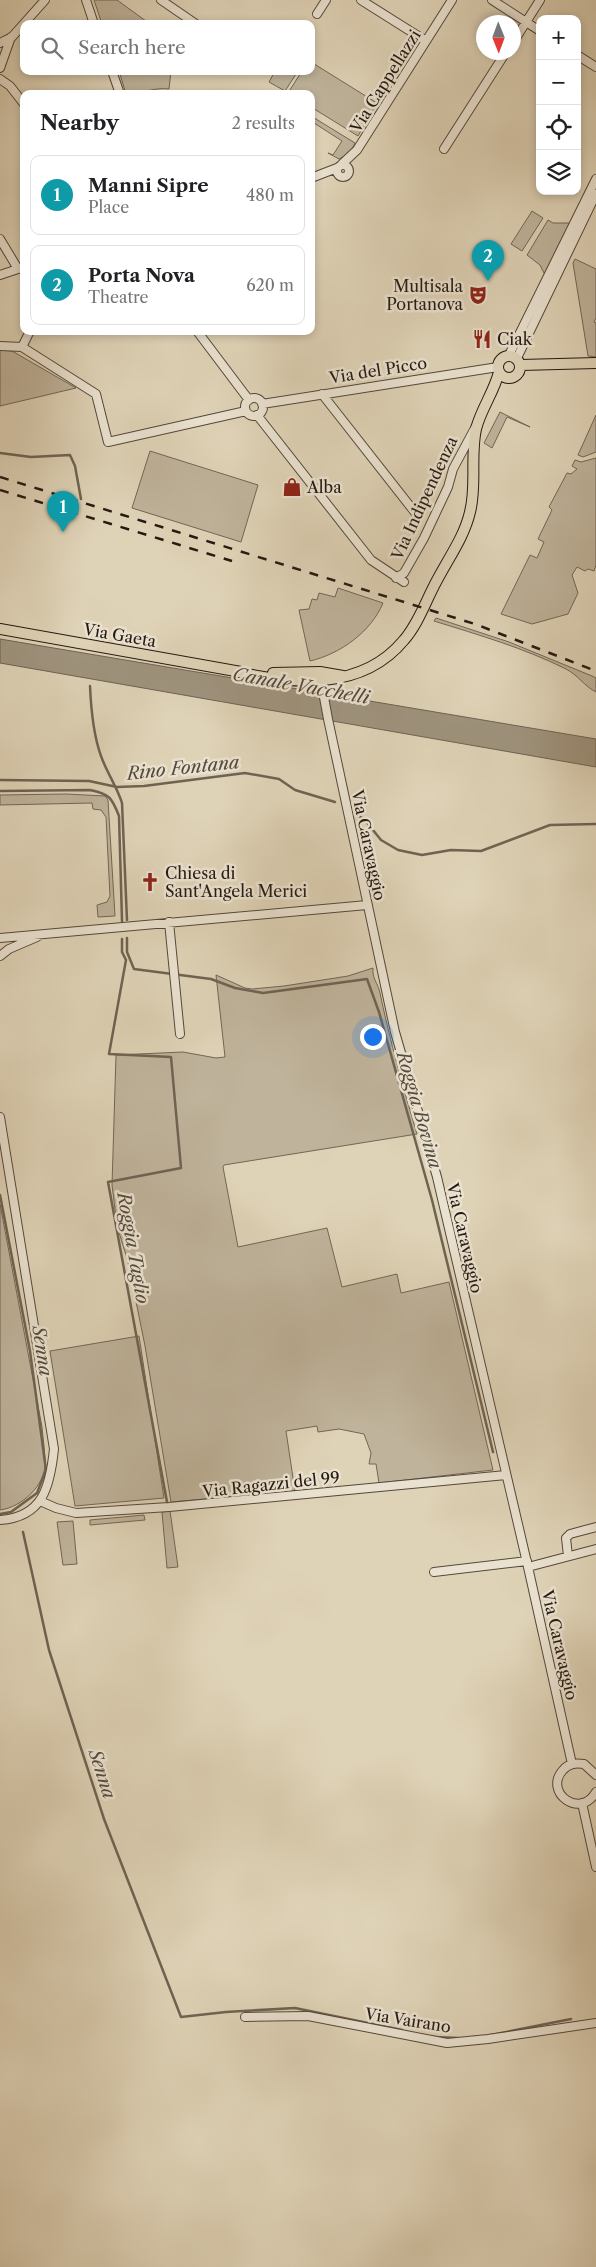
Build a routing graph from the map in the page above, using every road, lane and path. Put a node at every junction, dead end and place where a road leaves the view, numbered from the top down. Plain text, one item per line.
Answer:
1 (45, 0) edge
2 (86, 0) edge
3 (161, 0) edge
4 (326, 0) edge
5 (362, 0) edge
6 (452, 0) edge
7 (492, 0) edge
8 (540, 0) edge
9 (317, 14) dead end
10 (27, 20) edge
11 (93, 20) edge
12 (190, 20) edge
13 (526, 22) junction
14 (20, 27) edge
15 (536, 28) edge
16 (521, 30) edge
17 (12, 36) junction
18 (426, 41) junction
19 (0, 43) edge
20 (581, 57) edge
21 (2, 60) edge
22 (501, 60) edge
23 (596, 66) edge
24 (113, 75) edge
25 (0, 79) edge
26 (10, 86) junction
27 (119, 90) edge
28 (20, 99) edge
29 (444, 149) dead end
30 (357, 150) junction
31 (340, 166) junction
32 (349, 172) junction
33 (340, 176) junction
34 (315, 178) edge
35 (315, 178) edge
36 (596, 179) edge
37 (596, 194) edge
38 (0, 239) edge
39 (20, 267) edge
40 (20, 268) edge
41 (0, 275) edge
42 (28, 335) edge
43 (200, 335) edge
44 (0, 346) edge
45 (22, 346) junction
46 (515, 359) junction
47 (596, 363) edge
48 (499, 370) junction
49 (510, 378) junction
50 (322, 394) junction
51 (248, 400) junction
52 (262, 404) junction
53 (246, 411) junction
54 (257, 415) junction
55 (477, 427) junction
56 (474, 439) junction
57 (417, 515) dead end
58 (0, 629) edge
59 (234, 671) junction
60 (322, 681) junction
61 (367, 906) junction
62 (169, 922) junction
63 (45, 933) junction
64 (0, 938) edge
65 (0, 956) edge
66 (180, 1034) dead end
67 (0, 1117) edge
68 (506, 1475) junction
69 (40, 1501) junction
70 (0, 1520) edge
71 (596, 1527) edge
72 (596, 1548) edge
73 (568, 1556) junction
74 (528, 1564) junction
75 (434, 1572) dead end
76 (572, 1764) junction
77 (596, 1775) edge
78 (596, 1792) edge
79 (582, 1803) junction
80 (596, 1867) edge
81 (245, 2017) dead end
82 (596, 2023) edge

1 - 10 street
2 - 11 street
3 - 12 street
4 - 9 street
5 - 18 street
6 - 18 street, Via Cappellazzi
7 - 13 street
8 - 13 street
13 - 15 street
13 - 16 street
14 - 17 street
17 - 19 street
17 - 21 street
18 - 30 street, Via Cappellazzi
20 - 23 street
21 - 26 street
22 - 29 street
24 - 27 street
25 - 26 street
26 - 28 street
30 - 31 street, Via Cappellazzi
30 - 32 street, Via Cappellazzi
31 - 32 street
31 - 33 street
31 - 34 street, Via Cappellazzi
32 - 33 street
33 - 35 street
36 - 46 street
37 - 46 street
38 - 39 street
40 - 41 street
42 - 45 street
43 - 51 street
44 - 45 street
45 - 53 street
46 - 47 main road
46 - 48 main road
46 - 49 main road
48 - 49 main road
48 - 50 street, Via del Picco
48 - 55 main road, Via Indipendenza
49 - 56 main road, Via Indipendenza
50 - 52 street, Via del Picco
50 - 57 street
51 - 52 street
51 - 53 street
52 - 54 street
53 - 54 street
54 - 55 street, Via Indipendenza
55 - 56 main road, Via Indipendenza
56 - 60 main road, Via Indipendenza
58 - 59 main road, Via Gaeta
59 - 60 main road, Via Gaeta
59 - 60 main road, Via Gaeta
60 - 61 street, Via Caravaggio
61 - 62 street
61 - 68 street, Via Caravaggio
62 - 63 street
62 - 66 street
63 - 64 street
63 - 65 street
67 - 69 street
68 - 69 street, Via Ragazzi del 99
68 - 74 street, Via Caravaggio
69 - 70 street
71 - 73 street
72 - 73 street
73 - 74 street
74 - 75 street
74 - 76 street, Via Caravaggio
76 - 77 street
76 - 79 street
78 - 79 street
79 - 80 street
81 - 82 street, Via Vairano

